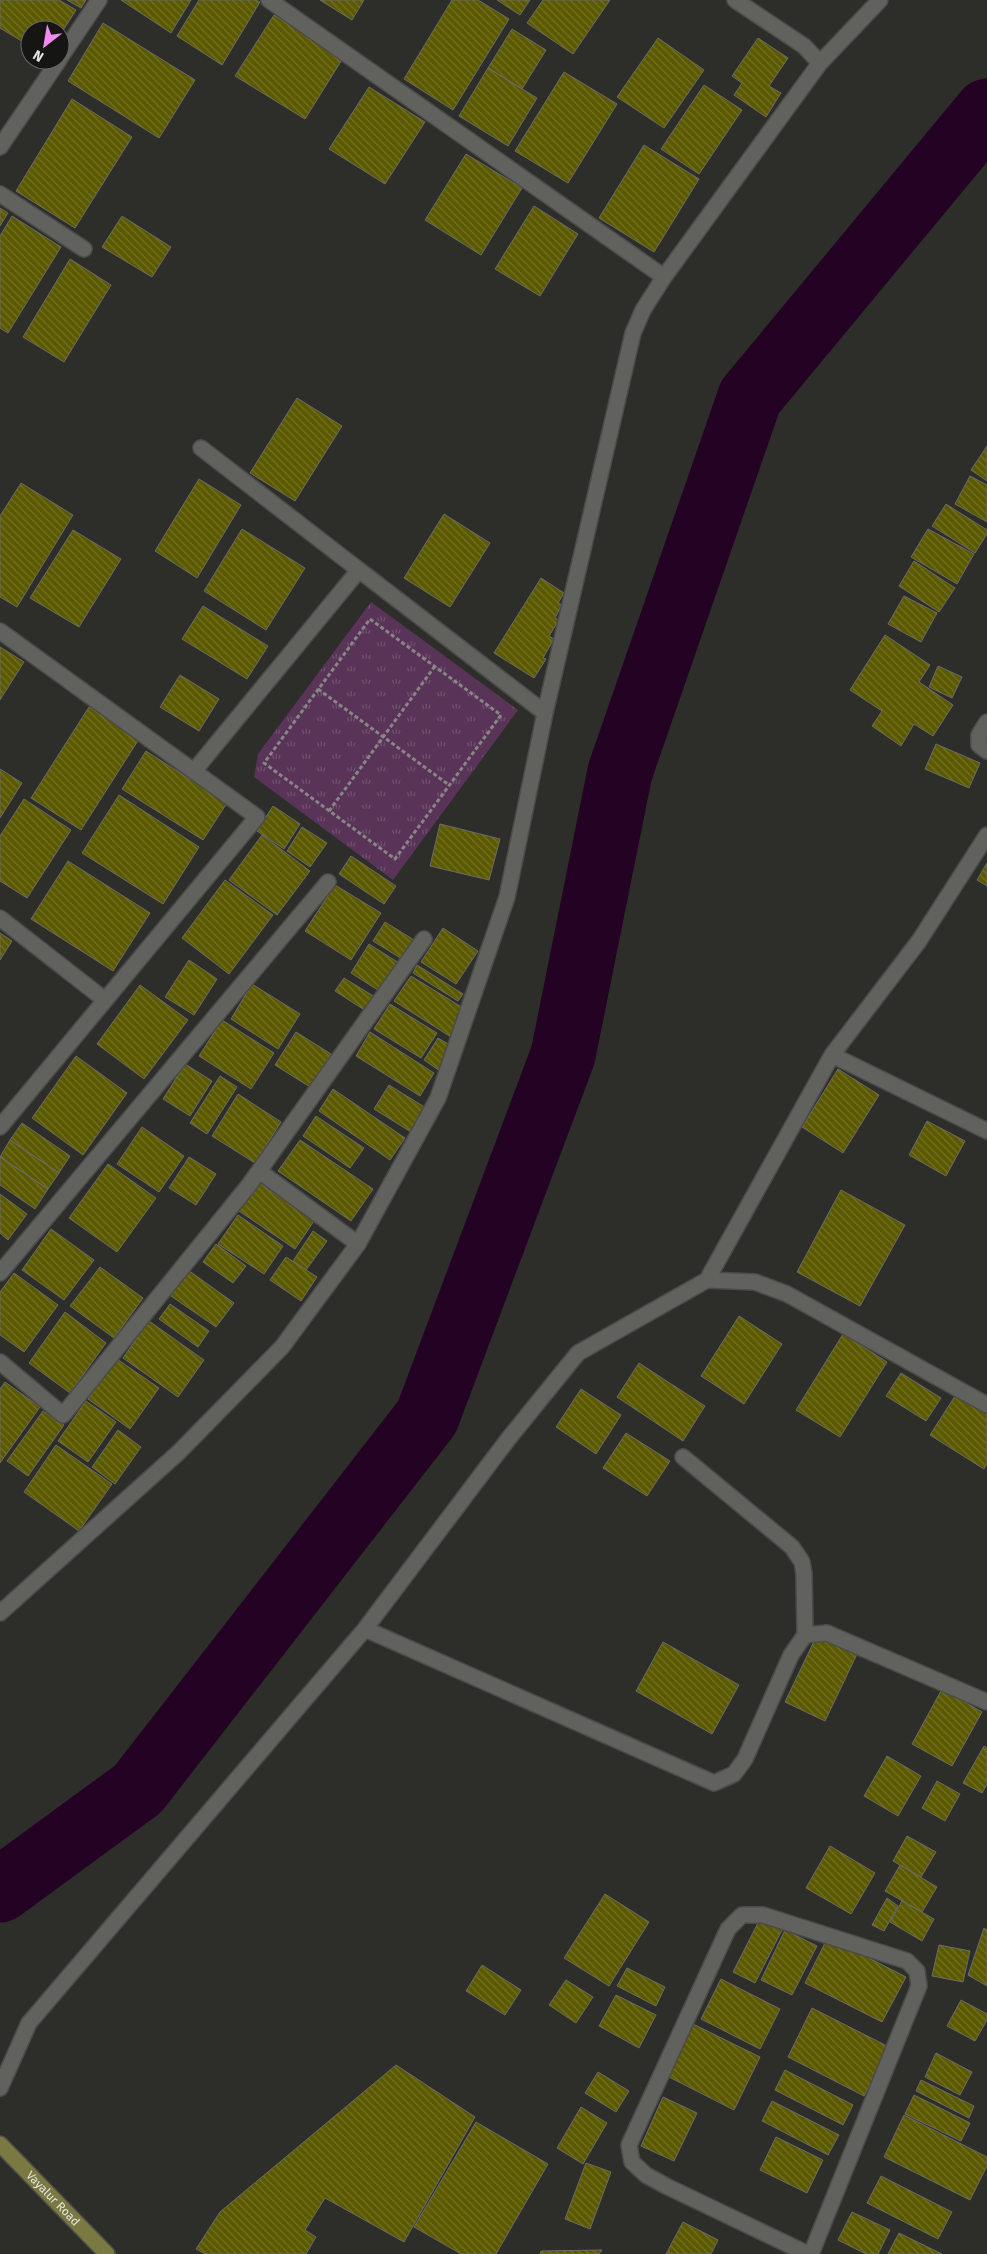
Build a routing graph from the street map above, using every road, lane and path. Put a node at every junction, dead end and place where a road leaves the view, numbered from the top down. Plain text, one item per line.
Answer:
1 (99, 0) edge
2 (270, 0) edge
3 (735, 0) edge
4 (880, 0) edge
5 (70, 43) edge
6 (820, 63) junction
7 (52, 70) edge
8 (0, 147) edge
9 (0, 194) edge
10 (84, 249) dead end
11 (664, 277) junction
12 (200, 448) dead end
13 (359, 570) junction
14 (0, 631) edge
15 (436, 666) junction
16 (318, 689) junction
17 (545, 713) junction
18 (987, 722) edge
19 (384, 737) junction
20 (987, 751) edge
21 (194, 771) junction
22 (449, 785) junction
23 (329, 811) junction
24 (987, 835) edge
25 (328, 882) dead end
26 (0, 918) edge
27 (424, 939) dead end
28 (105, 1000) junction
29 (832, 1055) junction
30 (0, 1127) edge
31 (987, 1131) edge
32 (259, 1171) junction
33 (358, 1244) junction
34 (0, 1273) edge
35 (707, 1280) junction
36 (0, 1362) edge
37 (987, 1405) edge
38 (683, 1456) dead end
39 (0, 1613) edge
40 (364, 1629) junction
41 (805, 1635) junction
42 (987, 1702) edge
43 (0, 2088) edge
44 (0, 2144) edge
45 (107, 2254) edge
46 (810, 2254) edge

1 - 5 street
2 - 11 street
3 - 6 street
4 - 6 street
6 - 11 street
7 - 8 street
9 - 10 street
11 - 17 street
12 - 13 street
13 - 17 street
13 - 21 street
14 - 21 street
15 - 16 path
15 - 19 path
15 - 22 path
16 - 19 path
16 - 23 path
17 - 33 street
18 - 20 street
19 - 22 path
19 - 23 path
21 - 28 street
22 - 23 path
24 - 29 street
25 - 34 street
26 - 28 street
27 - 32 street
28 - 30 street
29 - 31 street
29 - 35 street
32 - 33 street
32 - 36 street
33 - 39 street
35 - 37 street
35 - 40 street
38 - 41 street
40 - 41 street
40 - 43 street
41 - 42 street
44 - 45 main road, Vayalur Road
46 - 46 street

